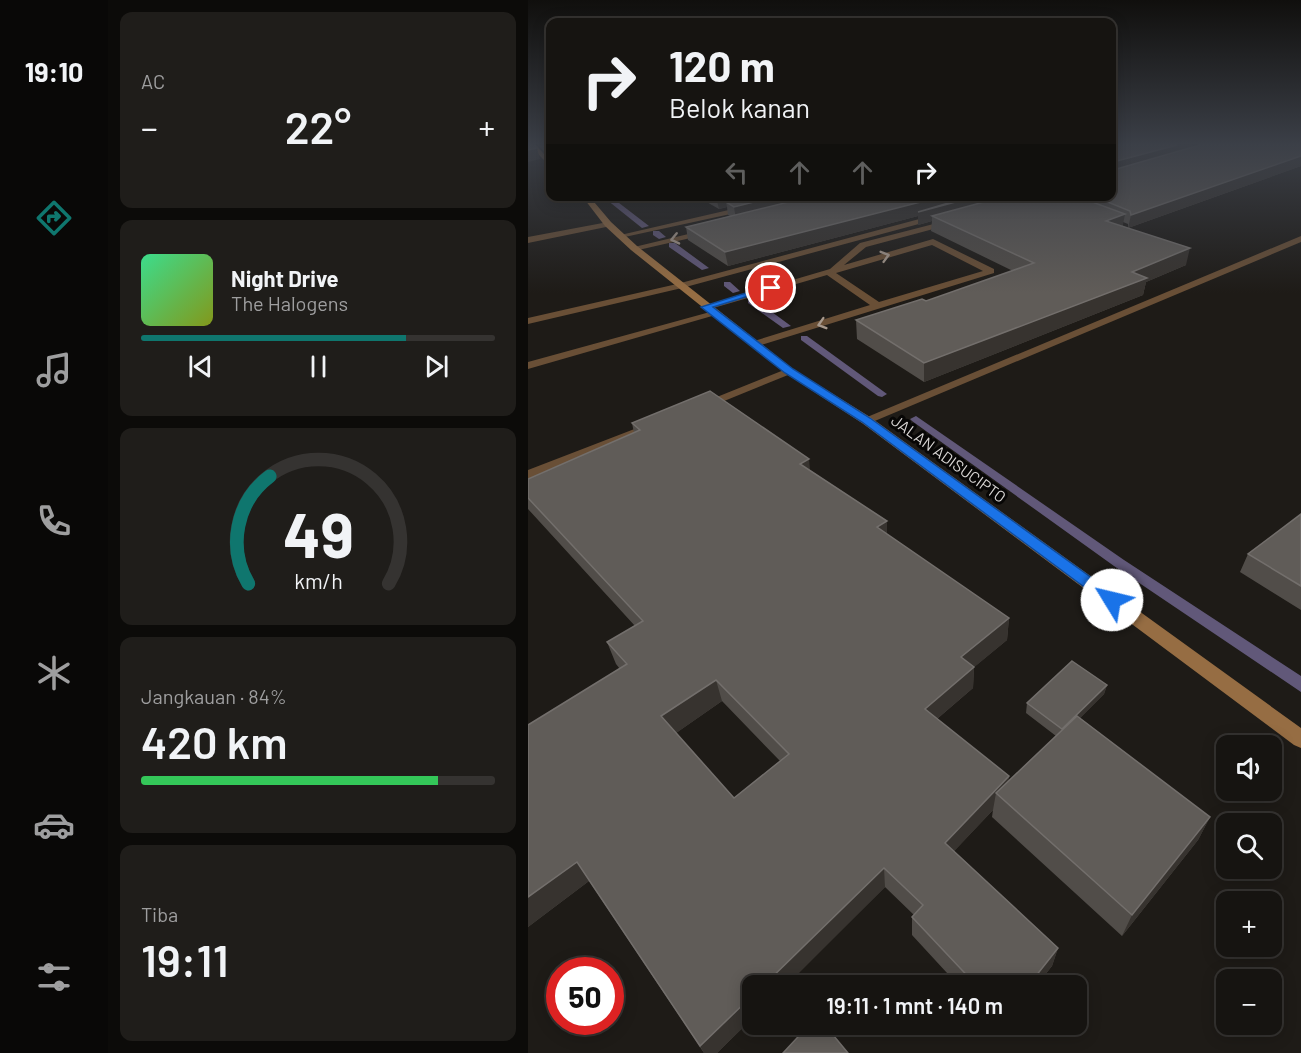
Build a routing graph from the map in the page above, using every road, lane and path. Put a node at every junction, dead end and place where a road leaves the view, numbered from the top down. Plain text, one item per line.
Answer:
1 (589, 201) edge
2 (755, 206) edge
3 (723, 213) junction
4 (733, 218) edge
5 (608, 224) junction
6 (710, 231) edge
7 (620, 236) junction
8 (1301, 239) edge
9 (528, 240) edge
10 (634, 249) junction
11 (829, 272) junction
12 (679, 286) junction
13 (878, 306) junction
14 (710, 310) junction
15 (528, 321) edge
16 (755, 344) junction
17 (528, 366) edge
18 (789, 371) junction
19 (691, 410) edge
20 (866, 420) junction
21 (658, 423) edge
22 (528, 475) edge
23 (1301, 739) edge

1 - 5 main road, JALAN ADISUCIPTO
2 - 3 street
3 - 4 street
3 - 7 street
5 - 7 main road, JALAN ADISUCIPTO
5 - 9 street
6 -> 10 street
7 - 10 main road, JALAN ADISUCIPTO
8 - 20 street
10 - 12 main road, JALAN ADISUCIPTO
11 - 12 street
11 - 13 street
11 -> 13 street
11 - 14 street
12 - 14 main road, JALAN ADISUCIPTO
12 - 15 street
13 -> 16 street
14 - 16 main road, JALAN ADISUCIPTO
14 - 17 street
16 - 18 main road, JALAN ADISUCIPTO
18 - 19 street
18 - 20 main road, JALAN ADISUCIPTO
20 - 23 main road, JALAN ADISUCIPTO
21 - 22 street

